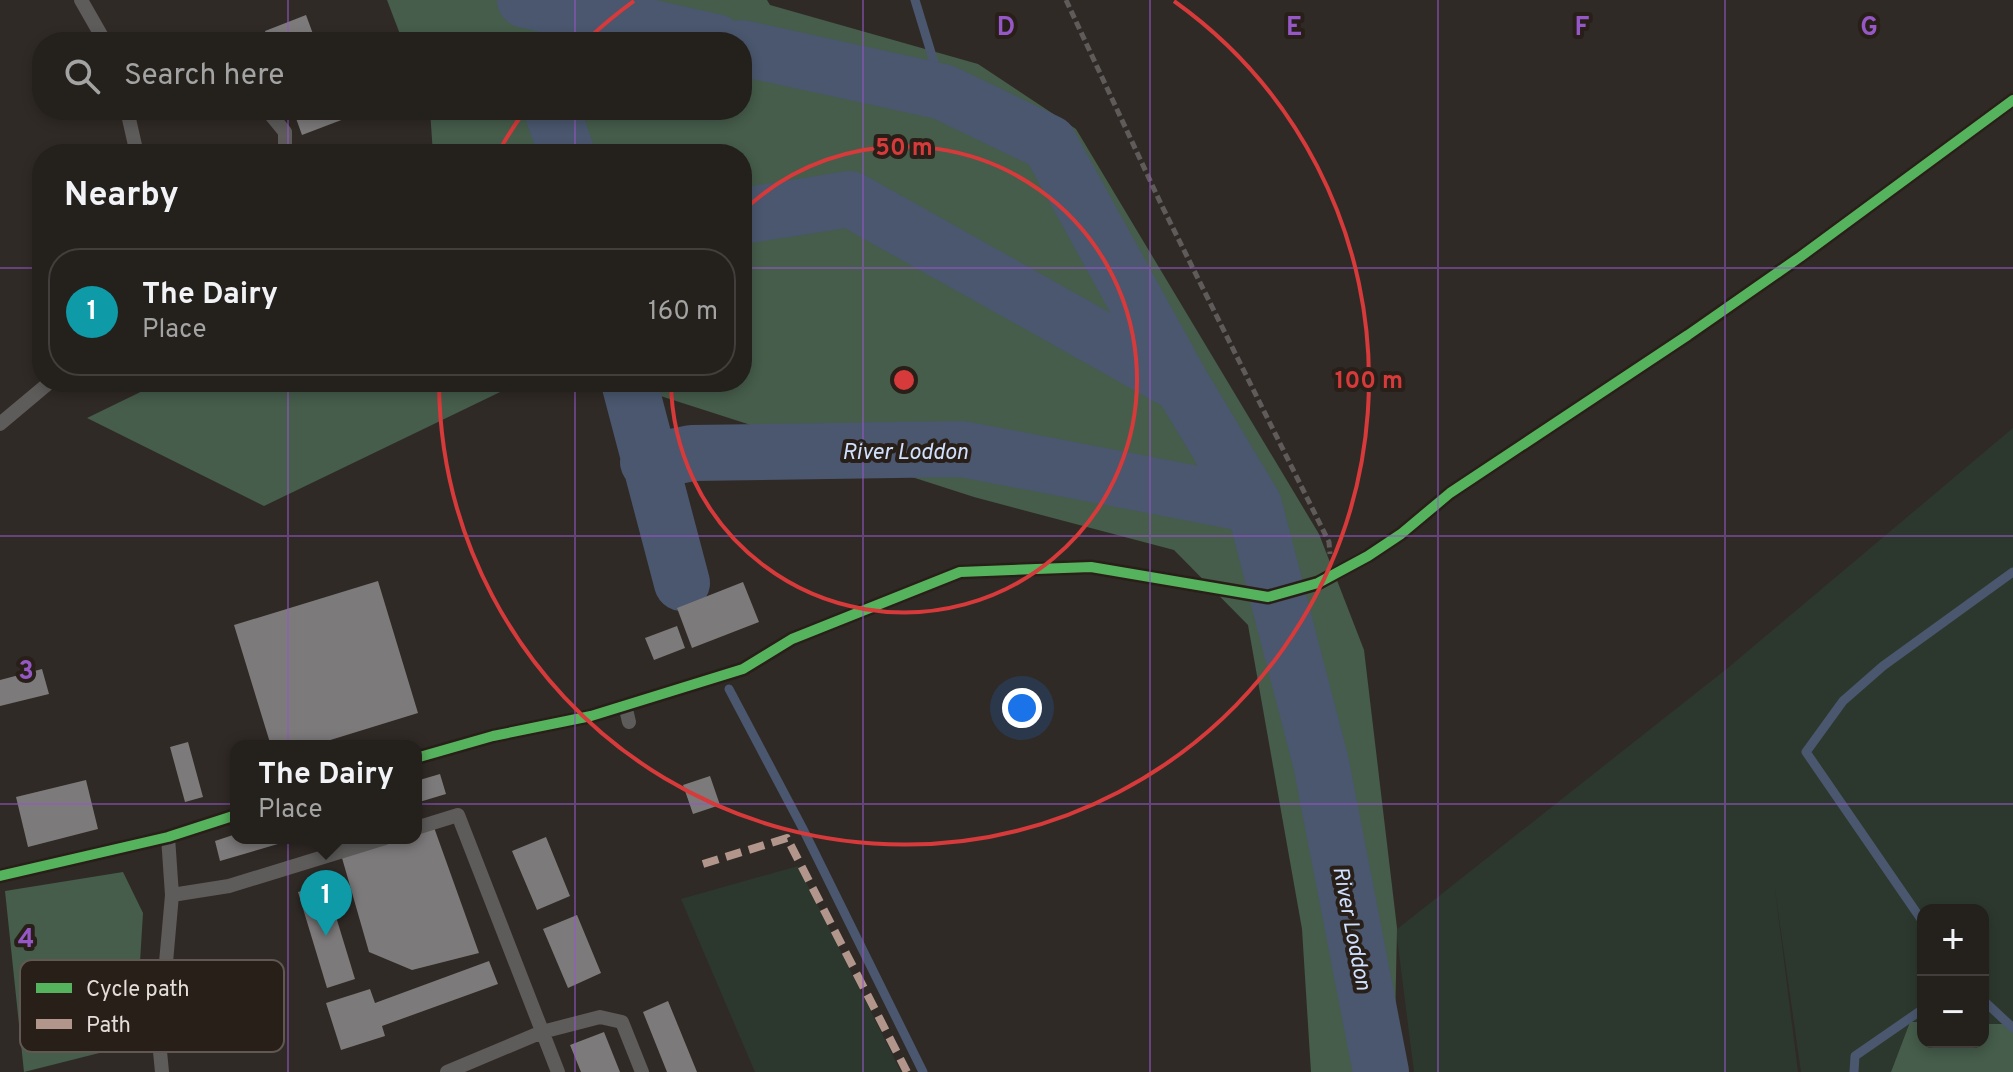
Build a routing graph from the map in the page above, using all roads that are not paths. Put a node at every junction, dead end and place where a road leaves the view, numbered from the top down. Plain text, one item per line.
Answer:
1 (81, 0) edge
2 (99, 32) edge
3 (2013, 100) edge
4 (129, 120) edge
5 (275, 120) edge
6 (135, 144) edge
7 (285, 144) edge
8 (38, 392) edge
9 (0, 424) edge
10 (625, 705) junction
11 (629, 722) dead end
12 (422, 756) edge
13 (230, 817) edge
14 (422, 826) edge
15 (168, 837) junction
16 (366, 844) edge
17 (0, 876) edge
18 (172, 895) junction
19 (166, 960) edge
20 (542, 1032) junction
21 (160, 1052) edge
22 (162, 1072) edge
23 (447, 1072) edge
24 (558, 1072) edge
25 (642, 1072) edge

1 - 2 lane
3 - 10 lane
4 - 6 lane
5 - 7 lane
8 - 9 lane
10 - 11 lane
10 - 12 lane
13 - 15 lane
14 - 20 lane
15 - 17 lane
15 - 18 lane
16 - 18 lane
18 - 19 lane
20 - 23 lane
20 - 24 lane
20 - 25 lane
21 - 22 lane

